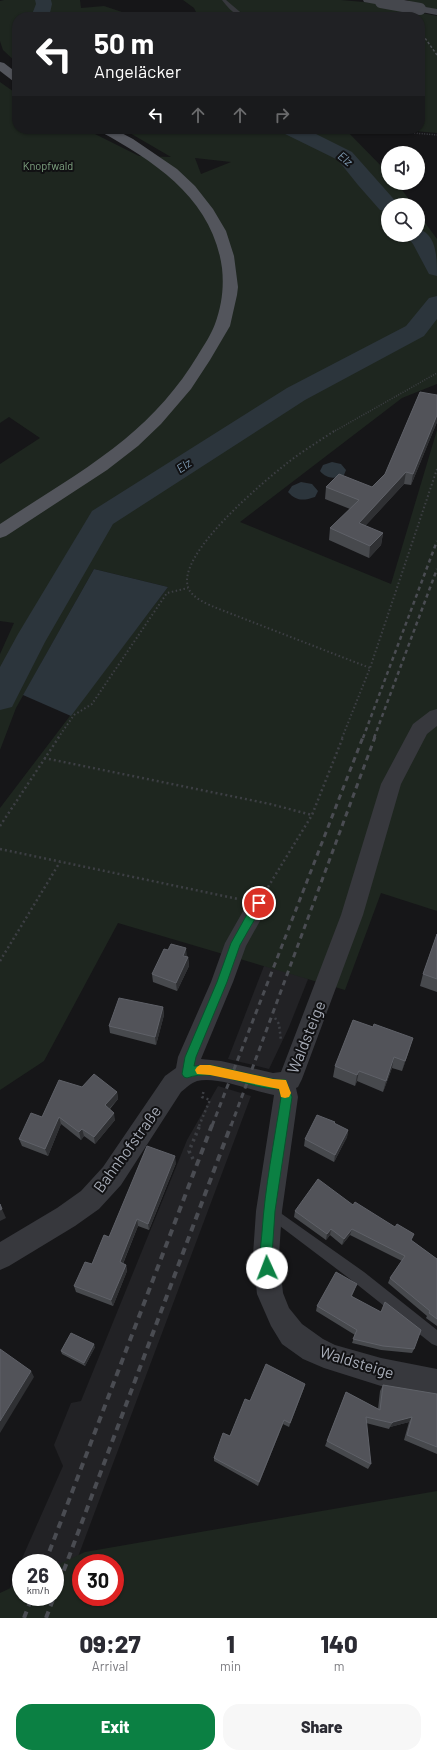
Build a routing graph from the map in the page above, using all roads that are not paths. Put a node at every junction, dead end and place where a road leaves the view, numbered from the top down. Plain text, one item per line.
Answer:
1 (224, 0) edge
2 (368, 0) edge
3 (236, 12) edge
4 (437, 12) edge
5 (0, 65) edge
6 (12, 75) edge
7 (115, 134) edge
8 (0, 532) edge
9 (437, 716) edge
10 (259, 903) road end
11 (187, 1074) junction
12 (283, 1084) junction
13 (269, 1211) junction
14 (0, 1257) edge
15 (437, 1339) edge
16 (437, 1383) edge

1 - 3 lane
2 - 4 main road, bridge
5 - 6 main road
7 - 8 main road
9 - 12 street, Waldsteige
10 - 11 street
11 - 12 street
11 - 14 street, Bahnhofstraße
12 - 13 street, Waldsteige
13 - 15 lane
13 - 16 street, Waldsteige

